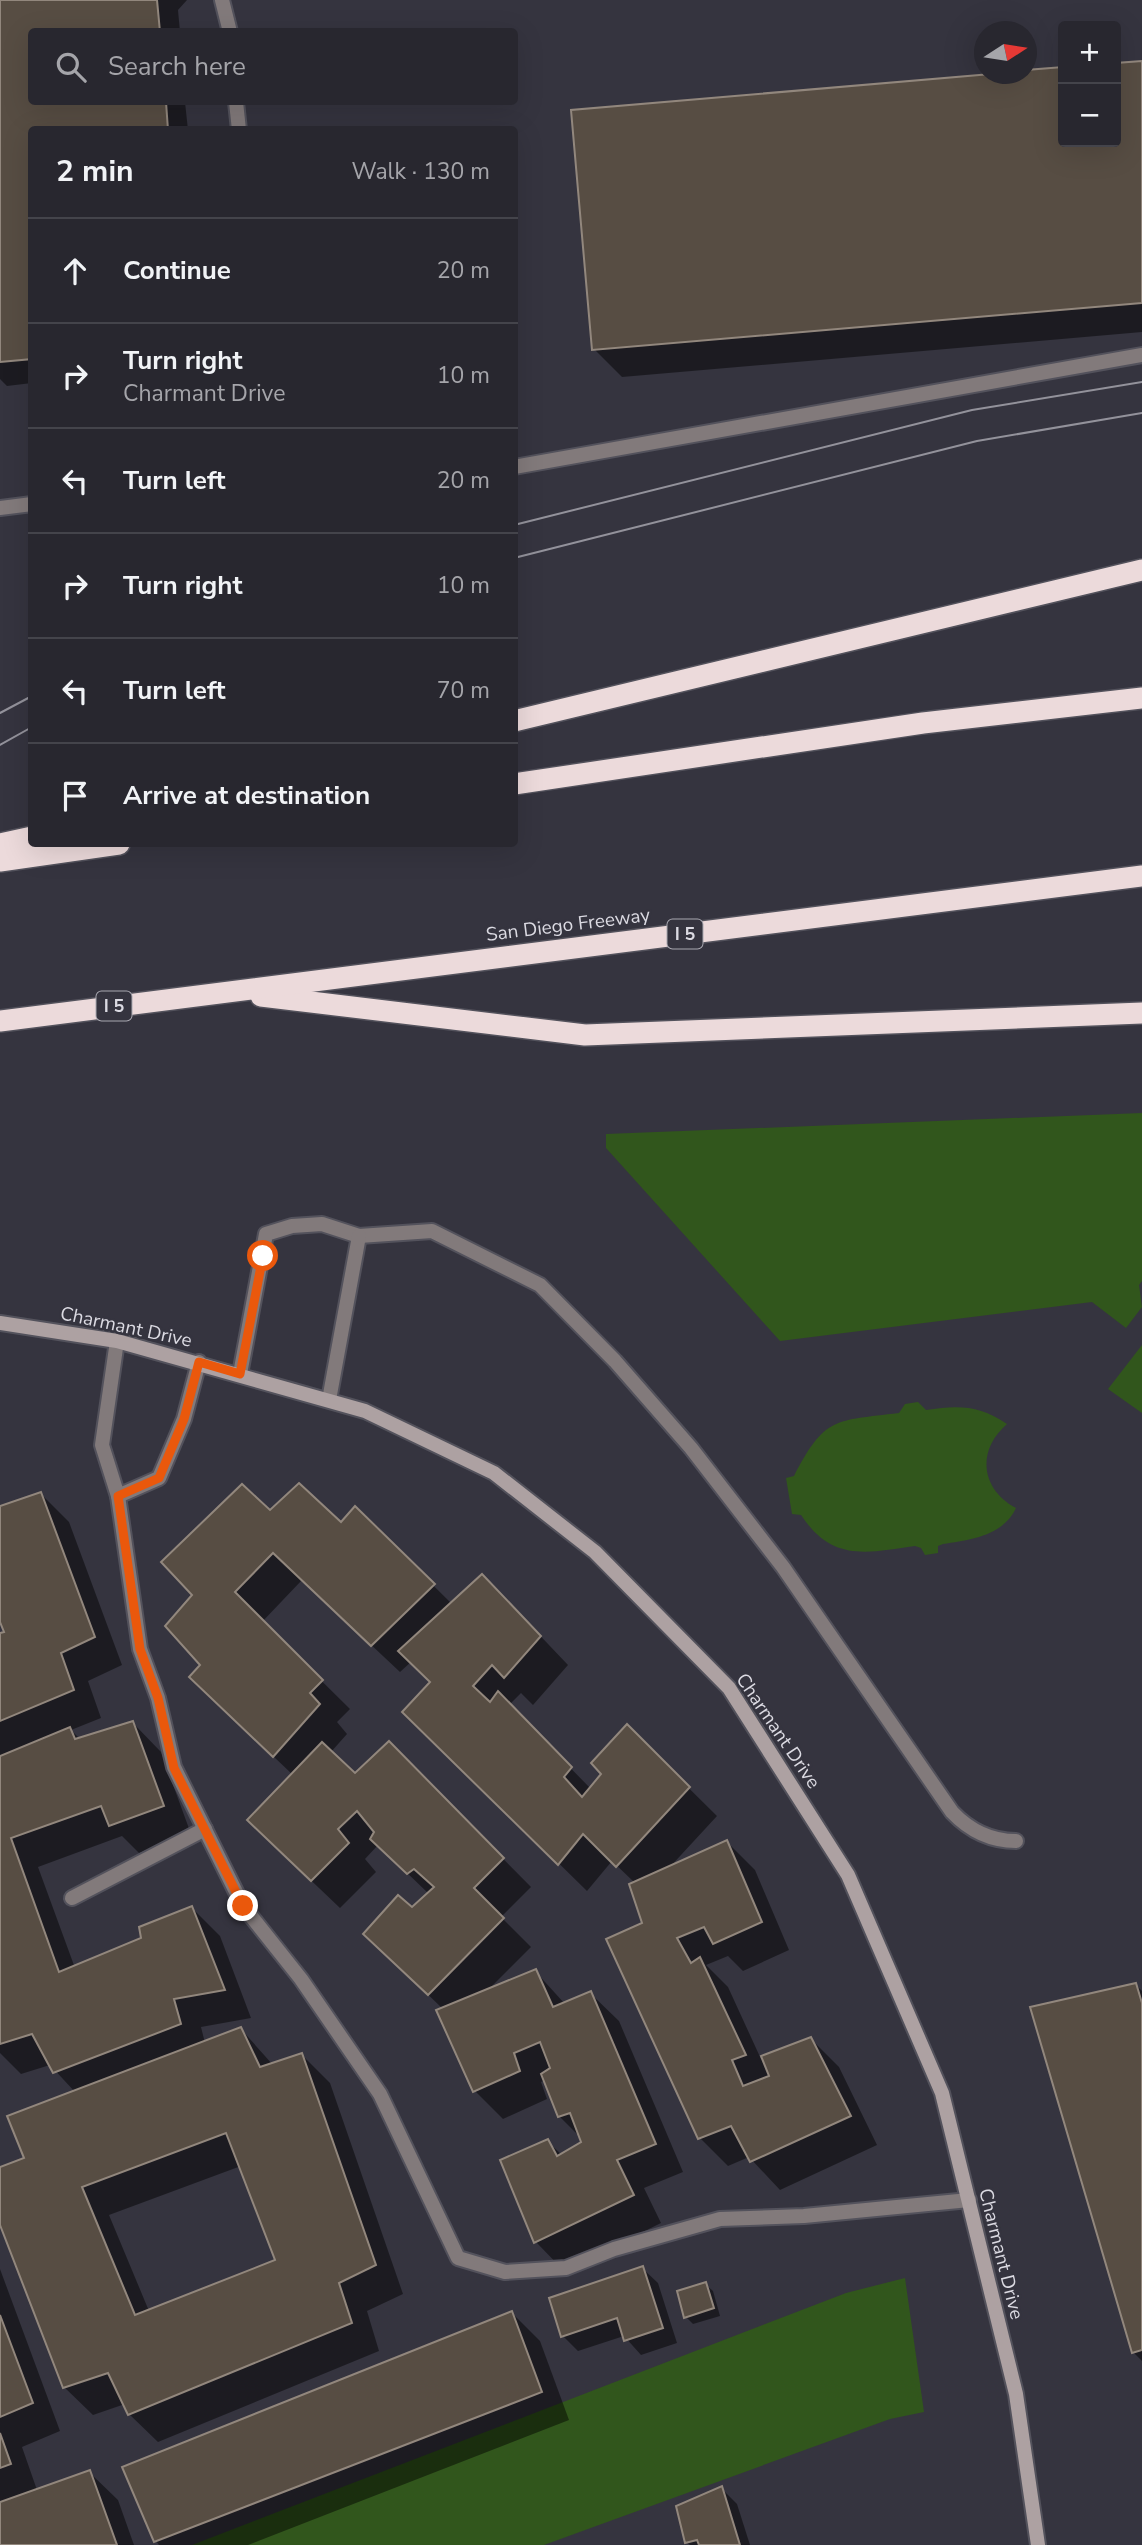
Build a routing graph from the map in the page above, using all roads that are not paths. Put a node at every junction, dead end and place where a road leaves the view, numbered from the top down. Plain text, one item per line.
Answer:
1 (222, 0) edge
2 (229, 28) edge
3 (236, 105) edge
4 (239, 126) edge
5 (1142, 355) edge
6 (518, 466) edge
7 (28, 504) edge
8 (0, 508) edge
9 (1142, 570) edge
10 (1142, 698) edge
11 (518, 720) edge
12 (518, 784) edge
13 (28, 838) edge
14 (0, 844) edge
15 (98, 847) edge
16 (0, 861) edge
17 (1142, 876) edge
18 (227, 992) junction
19 (1142, 1013) edge
20 (0, 1021) edge
21 (359, 1236) junction
22 (0, 1323) edge
23 (117, 1341) junction
24 (199, 1362) junction
25 (240, 1374) junction
26 (329, 1400) junction
27 (118, 1496) junction
28 (205, 1829) junction
29 (1016, 1841) dead end
30 (72, 1898) dead end
31 (968, 2200) junction
32 (1038, 2545) edge

1 - 2 lane
3 - 4 lane
5 - 6 lane
7 - 8 lane
9 - 11 highway
10 - 12 highway
13 - 14 highway
15 - 16 highway
17 - 18 highway, San Diego Freeway / I 5
18 - 19 highway
18 - 20 highway, San Diego Freeway / I 5
21 - 25 lane
21 - 26 lane
21 - 29 lane
22 - 23 street, Charmant Drive
23 - 24 street, Charmant Drive
23 - 27 lane
24 - 25 street, Charmant Drive
24 - 27 lane
25 - 26 street, Charmant Drive
26 - 31 street, Charmant Drive
27 - 28 lane
28 - 30 lane
28 - 31 lane
31 - 32 street, Charmant Drive

